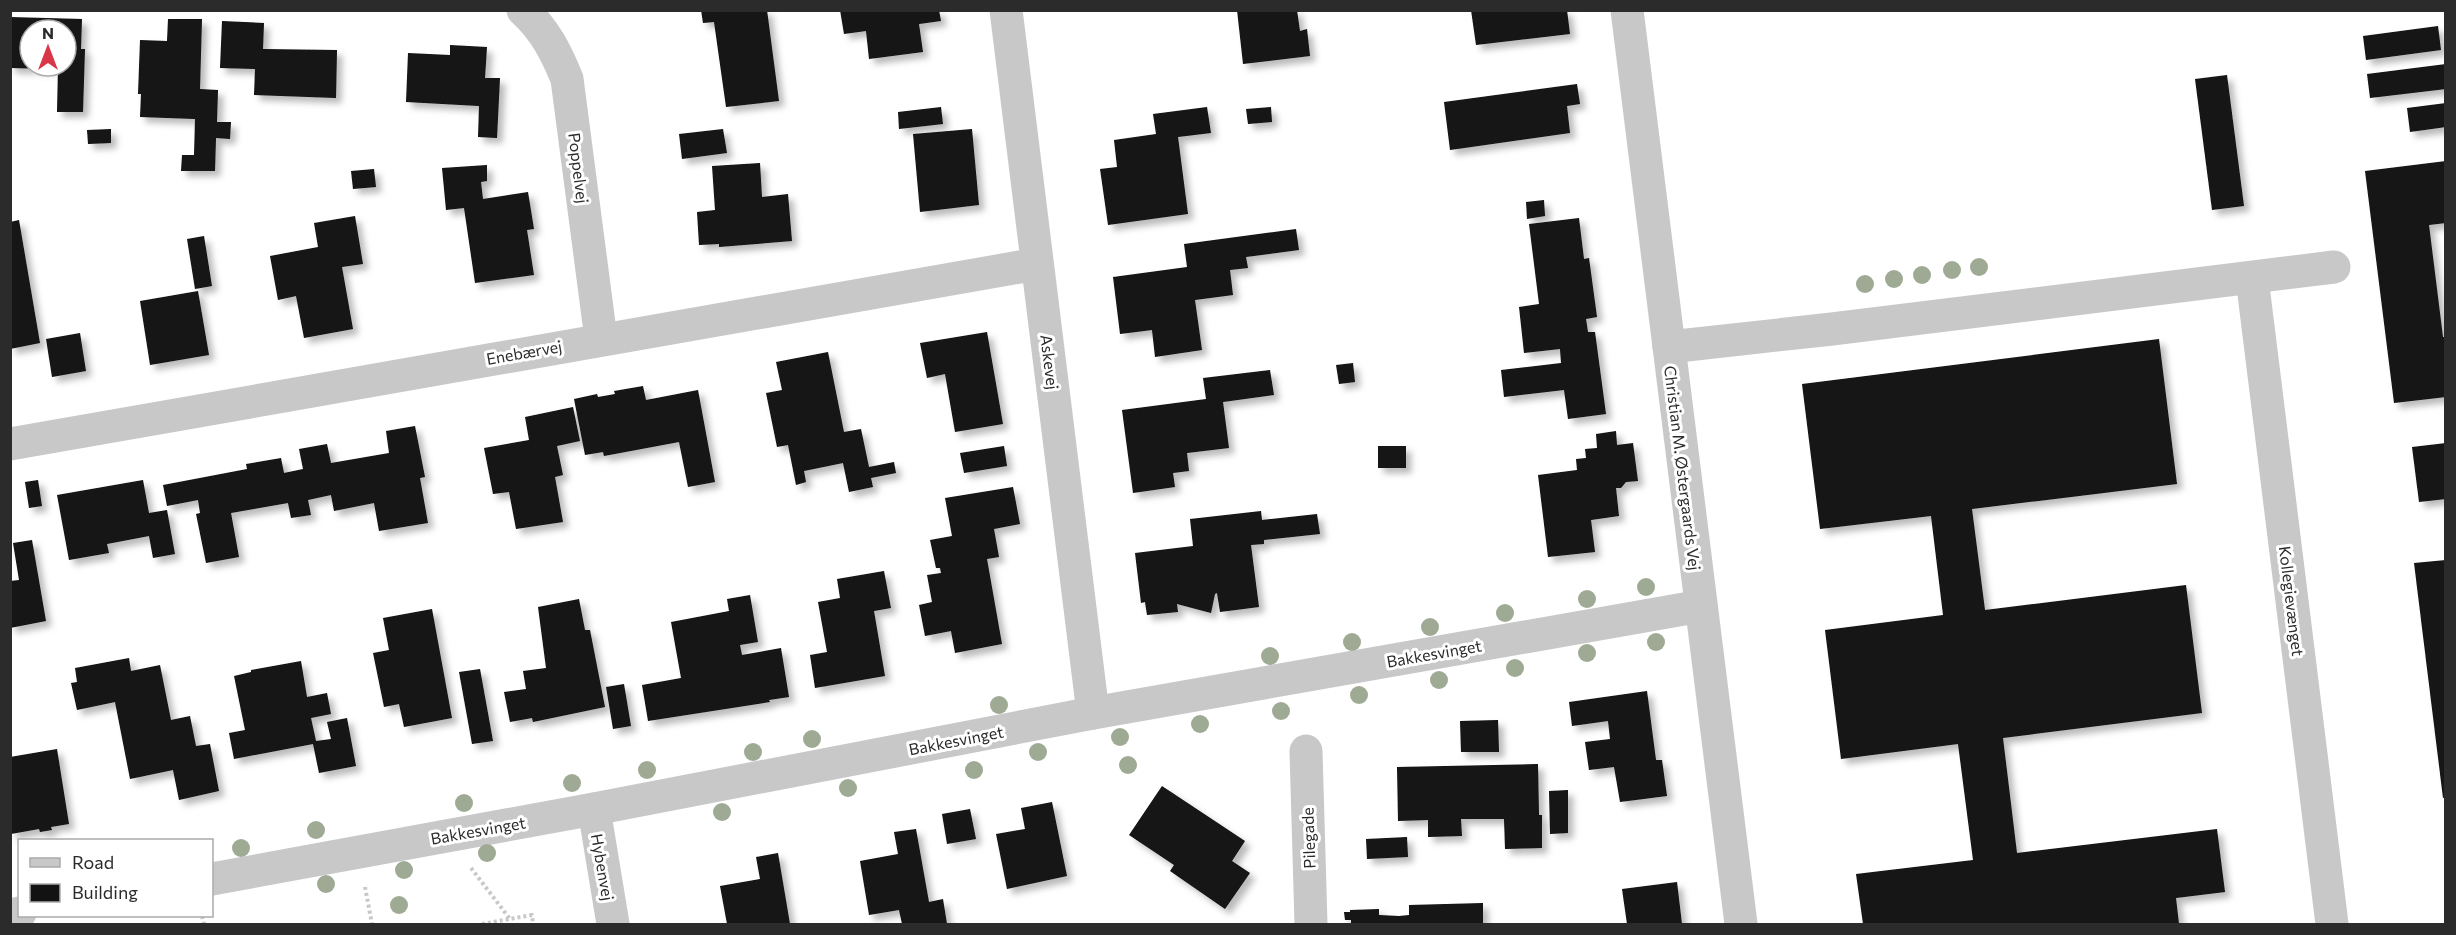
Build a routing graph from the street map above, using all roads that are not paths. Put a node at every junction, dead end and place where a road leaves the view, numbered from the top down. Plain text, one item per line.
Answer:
1 (523, 10) edge
2 (1006, 10) edge
3 (1627, 10) edge
4 (1037, 264) junction
5 (2334, 267) dead end
6 (2252, 278) junction
7 (601, 339) junction
8 (1669, 347) junction
9 (10, 444) edge
10 (1701, 606) junction
11 (1094, 713) junction
12 (1306, 751) dead end
13 (594, 809) junction
14 (213, 879) edge
15 (613, 924) edge
16 (1311, 924) edge
17 (1741, 924) edge
18 (2332, 924) edge

1 - 7 street, Poppelvej
2 - 4 street, Askevej
3 - 8 street, Christian M. Østergaards Vej
4 - 7 street, Enebærvej
4 - 11 street, Askevej
5 - 6 street
6 - 8 street
6 - 18 street, Kollegievænget
7 - 9 street, Enebærvej
8 - 10 street, Christian M. Østergaards Vej
10 - 11 street, Bakkesvinget
10 - 17 street, Christian M. Østergaards Vej
11 - 13 street, Bakkesvinget
12 - 16 street, Pilegade
13 - 14 street, Bakkesvinget
13 - 15 street, Hybenvej

